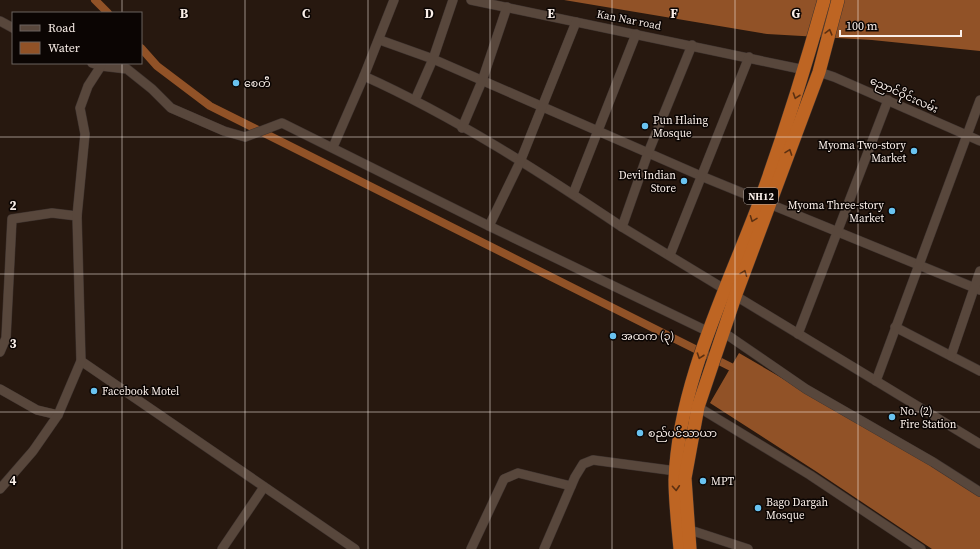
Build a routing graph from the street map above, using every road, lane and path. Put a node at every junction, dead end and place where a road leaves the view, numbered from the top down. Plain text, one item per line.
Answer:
1 (394, 0) edge
2 (453, 0) edge
3 (471, 0) edge
4 (824, 0) edge
5 (838, 0) edge
6 (507, 7) junction
7 (0, 21) edge
8 (576, 22) junction
9 (12, 27) edge
10 (636, 34) junction
11 (380, 40) junction
12 (692, 45) junction
13 (749, 57) junction
14 (432, 59) junction
15 (95, 64) edge
16 (806, 65) junction
17 (101, 66) junction
18 (820, 69) junction
19 (364, 76) junction
20 (482, 81) junction
21 (415, 100) junction
22 (888, 100) junction
23 (980, 100) edge
24 (541, 106) junction
25 (462, 128) junction
26 (598, 131) junction
27 (967, 135) junction
28 (980, 141) edge
29 (333, 147) junction
30 (648, 153) junction
31 (520, 162) junction
32 (701, 176) junction
33 (573, 194) junction
34 (765, 202) junction
35 (77, 216) junction
36 (489, 226) junction
37 (622, 227) junction
38 (837, 232) junction
39 (670, 255) junction
40 (918, 266) junction
41 (980, 271) edge
42 (977, 289) edge
43 (730, 292) junction
44 (895, 326) junction
45 (709, 332) junction
46 (722, 334) junction
47 (798, 334) junction
48 (0, 352) edge
49 (951, 356) junction
50 (81, 362) junction
51 (980, 371) edge
52 (876, 382) junction
53 (0, 389) edge
54 (698, 407) junction
55 (58, 415) junction
56 (980, 444) edge
57 (676, 471) junction
58 (571, 486) junction
59 (264, 487) junction
60 (0, 489) edge
61 (980, 492) edge
62 (688, 529) junction
63 (683, 547) edge
64 (222, 549) edge
65 (355, 549) edge
66 (471, 549) edge
67 (544, 549) edge
68 (748, 549) edge
69 (921, 549) edge

1 - 11 street
2 - 14 street
3 - 6 street, Kan Nar road
4 - 16 highway, NH12
18 -> 5 highway, NH12
6 - 8 street, Kan Nar road
6 - 20 street
7 - 9 street
8 - 10 street, Kan Nar road
8 - 24 street
10 - 12 street, Kan Nar road
10 - 26 street
11 - 14 street
11 - 19 street
12 - 13 street, Kan Nar road
12 - 30 street
13 - 16 street, Kan Nar road
13 - 32 street
14 - 20 street
14 - 21 street
15 - 17 street
16 -> 34 highway, NH12
17 - 29 street
17 - 35 street
18 - 22 street, ညောင်ဝိုင်းလမ်း
34 -> 18 highway, NH12
19 - 21 street
19 - 29 street
20 - 24 street
20 - 25 street
21 - 25 street
22 - 27 street, ညောင်ဝိုင်းလမ်း
22 - 38 street
23 - 27 street
24 - 26 street
24 - 31 street
25 - 31 street
26 - 30 street
26 - 33 street
27 - 28 street, ညောင်ဝိုင်းလမ်း
27 - 40 street
29 - 36 street
30 - 32 street
30 - 37 street
31 - 33 street
31 - 36 street
32 - 34 street
32 - 39 street
33 - 37 street
34 - 38 street
34 - 43 highway, NH12
35 - 48 street
35 - 50 street
36 - 45 street
37 - 39 street
38 - 40 street
38 - 47 street
39 - 43 street
40 - 42 street
40 - 44 street
41 - 42 street
42 - 49 street
43 - 45 highway, NH12
43 - 46 highway, NH12
43 - 47 street
44 - 49 street
44 - 52 street
45 -> 57 highway, NH12
46 - 54 highway, NH12
46 - 61 street
47 - 52 street
49 - 51 street
50 - 55 street
50 - 59 street
52 - 56 street
53 - 55 street
54 - 62 highway, NH12
54 - 69 street
55 - 60 street
57 - 58 street
57 -> 63 highway, NH12
58 - 66 street
58 - 67 street
59 - 64 street
59 - 65 street
62 - 63 highway, NH12
62 - 68 street

